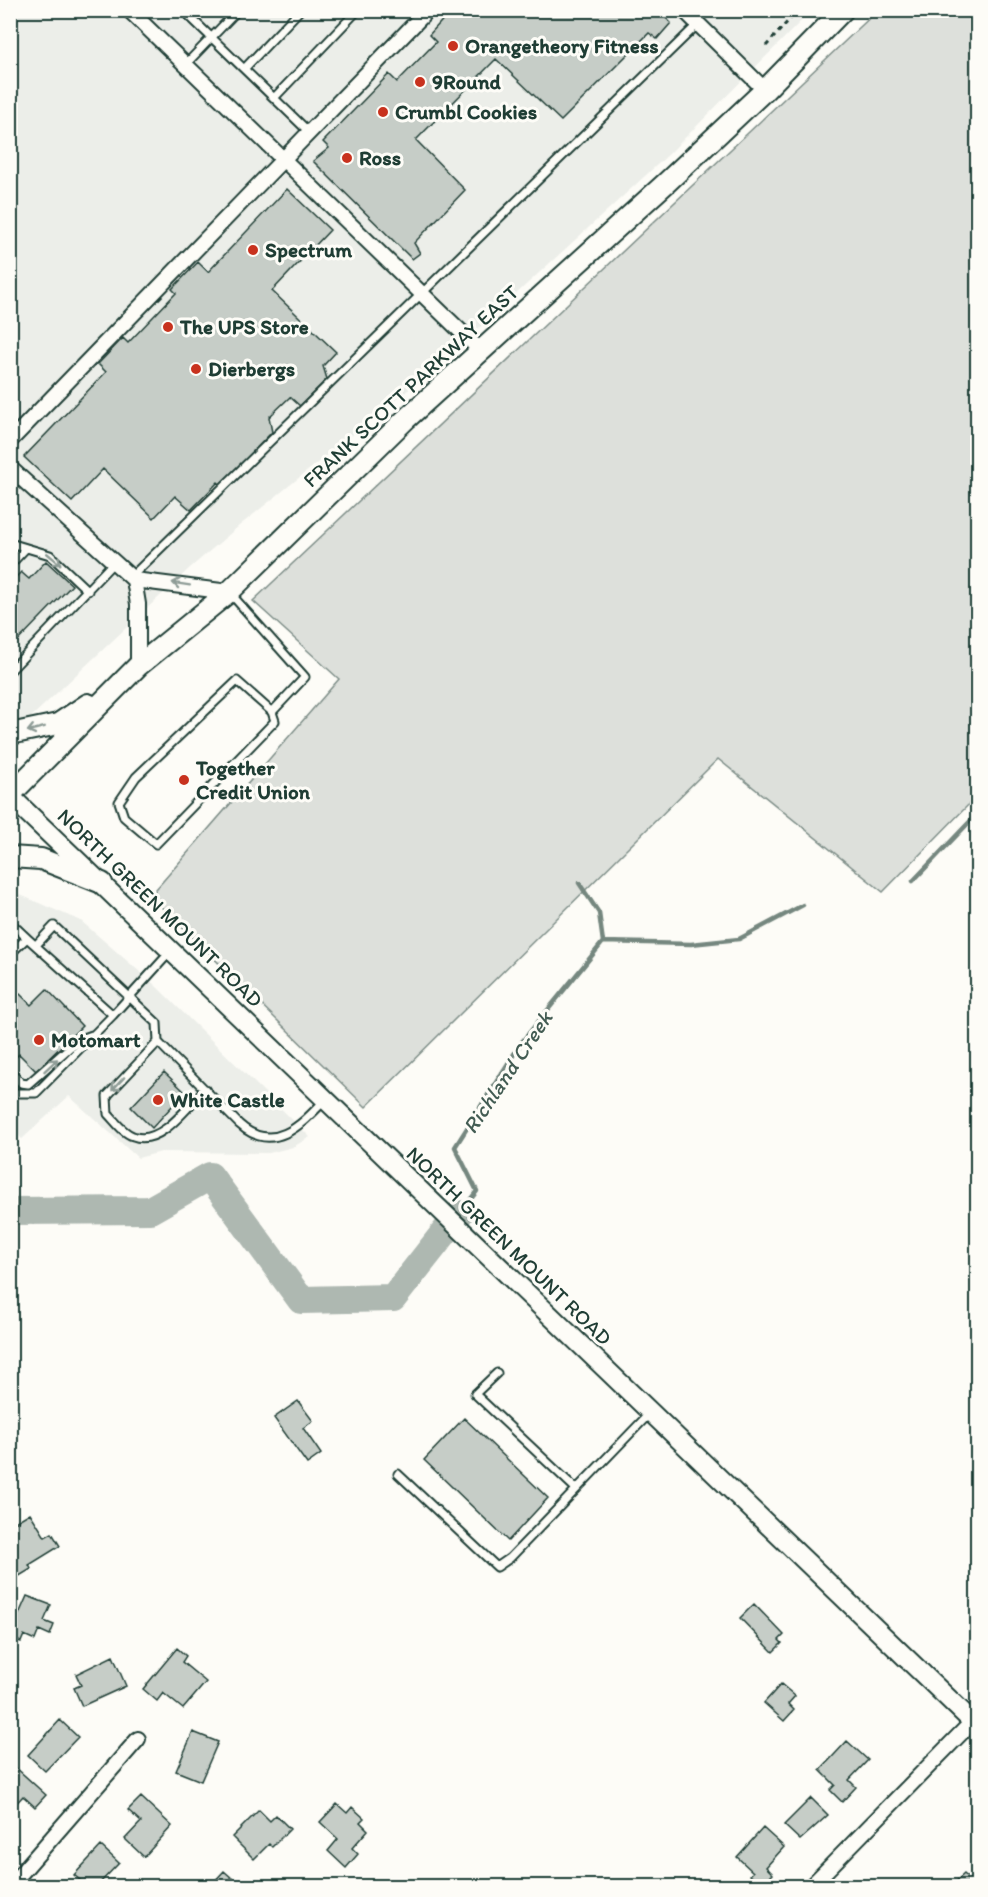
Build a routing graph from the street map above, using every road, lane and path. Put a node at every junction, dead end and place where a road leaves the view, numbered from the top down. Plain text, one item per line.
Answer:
1 (129, 10) edge
2 (183, 10) edge
3 (238, 10) edge
4 (300, 10) edge
5 (358, 10) edge
6 (428, 10) edge
7 (684, 10) edge
8 (798, 10) edge
9 (843, 10) edge
10 (698, 24) junction
11 (212, 38) junction
12 (766, 46) dead end
13 (185, 65) junction
14 (244, 69) junction
15 (765, 90) junction
16 (274, 98) junction
17 (310, 133) junction
18 (284, 160) junction
19 (423, 295) junction
20 (482, 352) junction
21 (10, 441) edge
22 (10, 468) edge
23 (10, 543) edge
24 (26, 548) junction
25 (115, 562) junction
26 (10, 565) edge
27 (132, 578) junction
28 (88, 591) junction
29 (229, 592) junction
30 (138, 666) junction
31 (10, 671) edge
32 (123, 681) junction
33 (272, 712) junction
34 (10, 734) edge
35 (10, 795) edge
36 (10, 857) edge
37 (102, 883) junction
38 (10, 922) edge
39 (27, 938) junction
40 (38, 944) junction
41 (171, 951) junction
42 (10, 954) edge
43 (130, 995) junction
44 (113, 1015) junction
45 (94, 1035) junction
46 (158, 1042) junction
47 (10, 1070) edge
48 (10, 1081) edge
49 (21, 1083) junction
50 (205, 1089) junction
51 (10, 1093) edge
52 (325, 1100) junction
53 (497, 1372) dead end
54 (650, 1413) junction
55 (398, 1474) dead end
56 (576, 1489) junction
57 (975, 1725) edge
58 (138, 1739) dead end
59 (10, 1886) edge
60 (811, 1887) edge

1 - 13 street
2 - 11 lane
3 - 11 lane
4 - 14 lane
5 - 16 lane
6 - 17 street
7 - 10 street
8 - 12 path
9 - 15 main road, FRANK SCOTT PARKWAY EAST
10 - 15 street
10 - 19 lane
11 - 13 lane
11 - 14 lane
13 - 18 street
14 - 16 lane
15 - 20 main road, FRANK SCOTT PARKWAY EAST
16 - 17 lane
17 - 18 street
18 - 19 street
18 - 21 street
19 - 20 street
19 - 27 lane
20 - 29 main road, FRANK SCOTT PARKWAY EAST
22 - 25 street
23 - 24 lane
24 - 26 lane
24 -> 28 lane
25 - 27 street
25 - 28 lane
29 -> 27 street
27 - 30 street
28 - 31 lane
29 - 30 main road, FRANK SCOTT PARKWAY EAST
29 - 33 lane
30 - 32 main road, FRANK SCOTT PARKWAY EAST
32 -> 34 main road
32 - 35 main road, FRANK SCOTT PARKWAY EAST
33 - 33 lane
35 - 37 street, NORTH GREEN MOUNT ROAD
36 - 37 main road
37 - 41 street, NORTH GREEN MOUNT ROAD
38 - 39 lane
39 - 40 lane
39 - 42 lane
40 - 43 lane
40 - 44 lane
41 - 43 lane
41 - 52 street, NORTH GREEN MOUNT ROAD
43 - 44 lane
43 - 46 lane
44 - 45 lane
49 -> 45 lane
45 - 51 lane
46 - 50 lane
46 -> 50 lane
47 - 49 lane
48 - 49 lane
50 - 52 lane
52 - 54 street, NORTH GREEN MOUNT ROAD
53 - 56 lane
54 - 56 lane
54 - 57 street, NORTH GREEN MOUNT ROAD
55 - 56 lane
57 - 60 street
58 - 59 street

